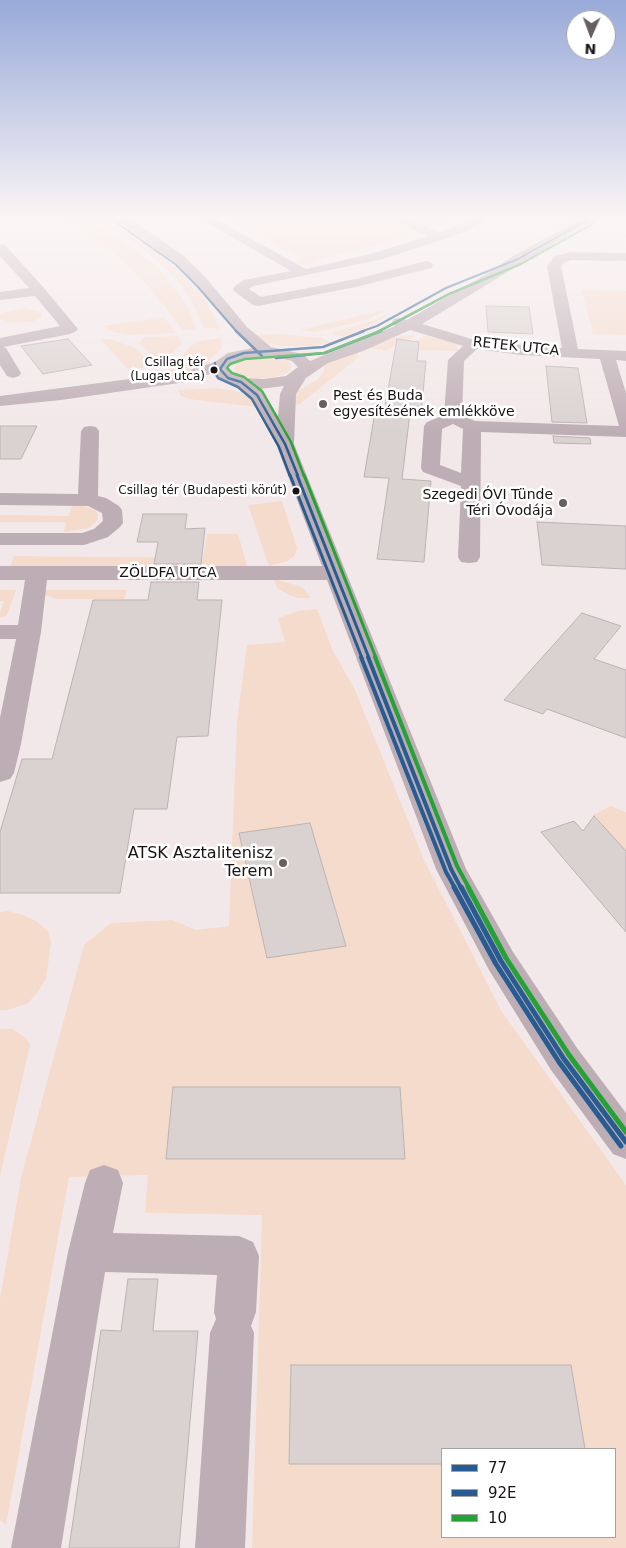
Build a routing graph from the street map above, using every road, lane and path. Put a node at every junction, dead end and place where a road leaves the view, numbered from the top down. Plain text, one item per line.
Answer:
1 (209, 290) edge
2 (242, 290) edge
3 (319, 290) edge
4 (442, 290) edge
5 (469, 290) edge
6 (557, 290) edge
7 (39, 291) joint
8 (0, 296) edge
9 (217, 300) junction
10 (389, 319) junction
11 (409, 325) junction
12 (0, 343) edge
13 (474, 344) junction
14 (0, 351) edge
15 (271, 352) junction
16 (571, 353) junction
17 (607, 355) junction
18 (626, 356) edge
19 (224, 362) junction
20 (13, 373) dead end
21 (301, 374) junction
22 (239, 382) junction
23 (43, 396) junction
24 (0, 401) edge
25 (453, 418) junction
26 (626, 424) edge
27 (472, 426) junction
28 (90, 431) dead end
29 (626, 432) edge
30 (285, 444) junction
31 (470, 483) junction
32 (0, 500) edge
33 (88, 500) junction
34 (2, 545) edge
35 (469, 557) dead end
36 (36, 572) junction
37 (0, 573) edge
38 (336, 573) junction
39 (0, 632) edge
40 (29, 632) junction
41 (0, 773) edge
42 (626, 1142) edge
43 (104, 1183) dead end
44 (88, 1252) junction
45 (36, 1548) edge
46 (220, 1548) edge

1 - 9 street
2 - 3 street
4 - 10 street
5 - 11 street
6 - 16 street
7 - 8 street
7 - 12 street
9 - 15 street
9 - 19 street
10 - 11 street, RETEK UTCA
10 - 15 street
11 - 13 street, RETEK UTCA
11 - 21 street
13 - 16 street, RETEK UTCA
13 - 25 street
14 - 20 street
15 - 19 street
15 - 21 street
16 - 17 street, RETEK UTCA
17 - 18 street, RETEK UTCA
17 - 26 street
19 - 22 street
19 - 23 street
21 - 22 street
21 - 30 street
22 - 23 street
22 - 30 street
23 - 24 street
25 - 27 street
25 - 31 street
27 - 29 street
27 - 31 street
28 - 33 street
30 - 38 street
31 - 35 street
32 - 33 street
33 - 34 street
36 - 37 street, ZÖLDFA UTCA
36 - 38 street, ZÖLDFA UTCA
36 - 40 street
38 - 42 street
39 - 40 street
40 - 41 street
43 - 44 street
44 - 45 street
44 - 46 street

